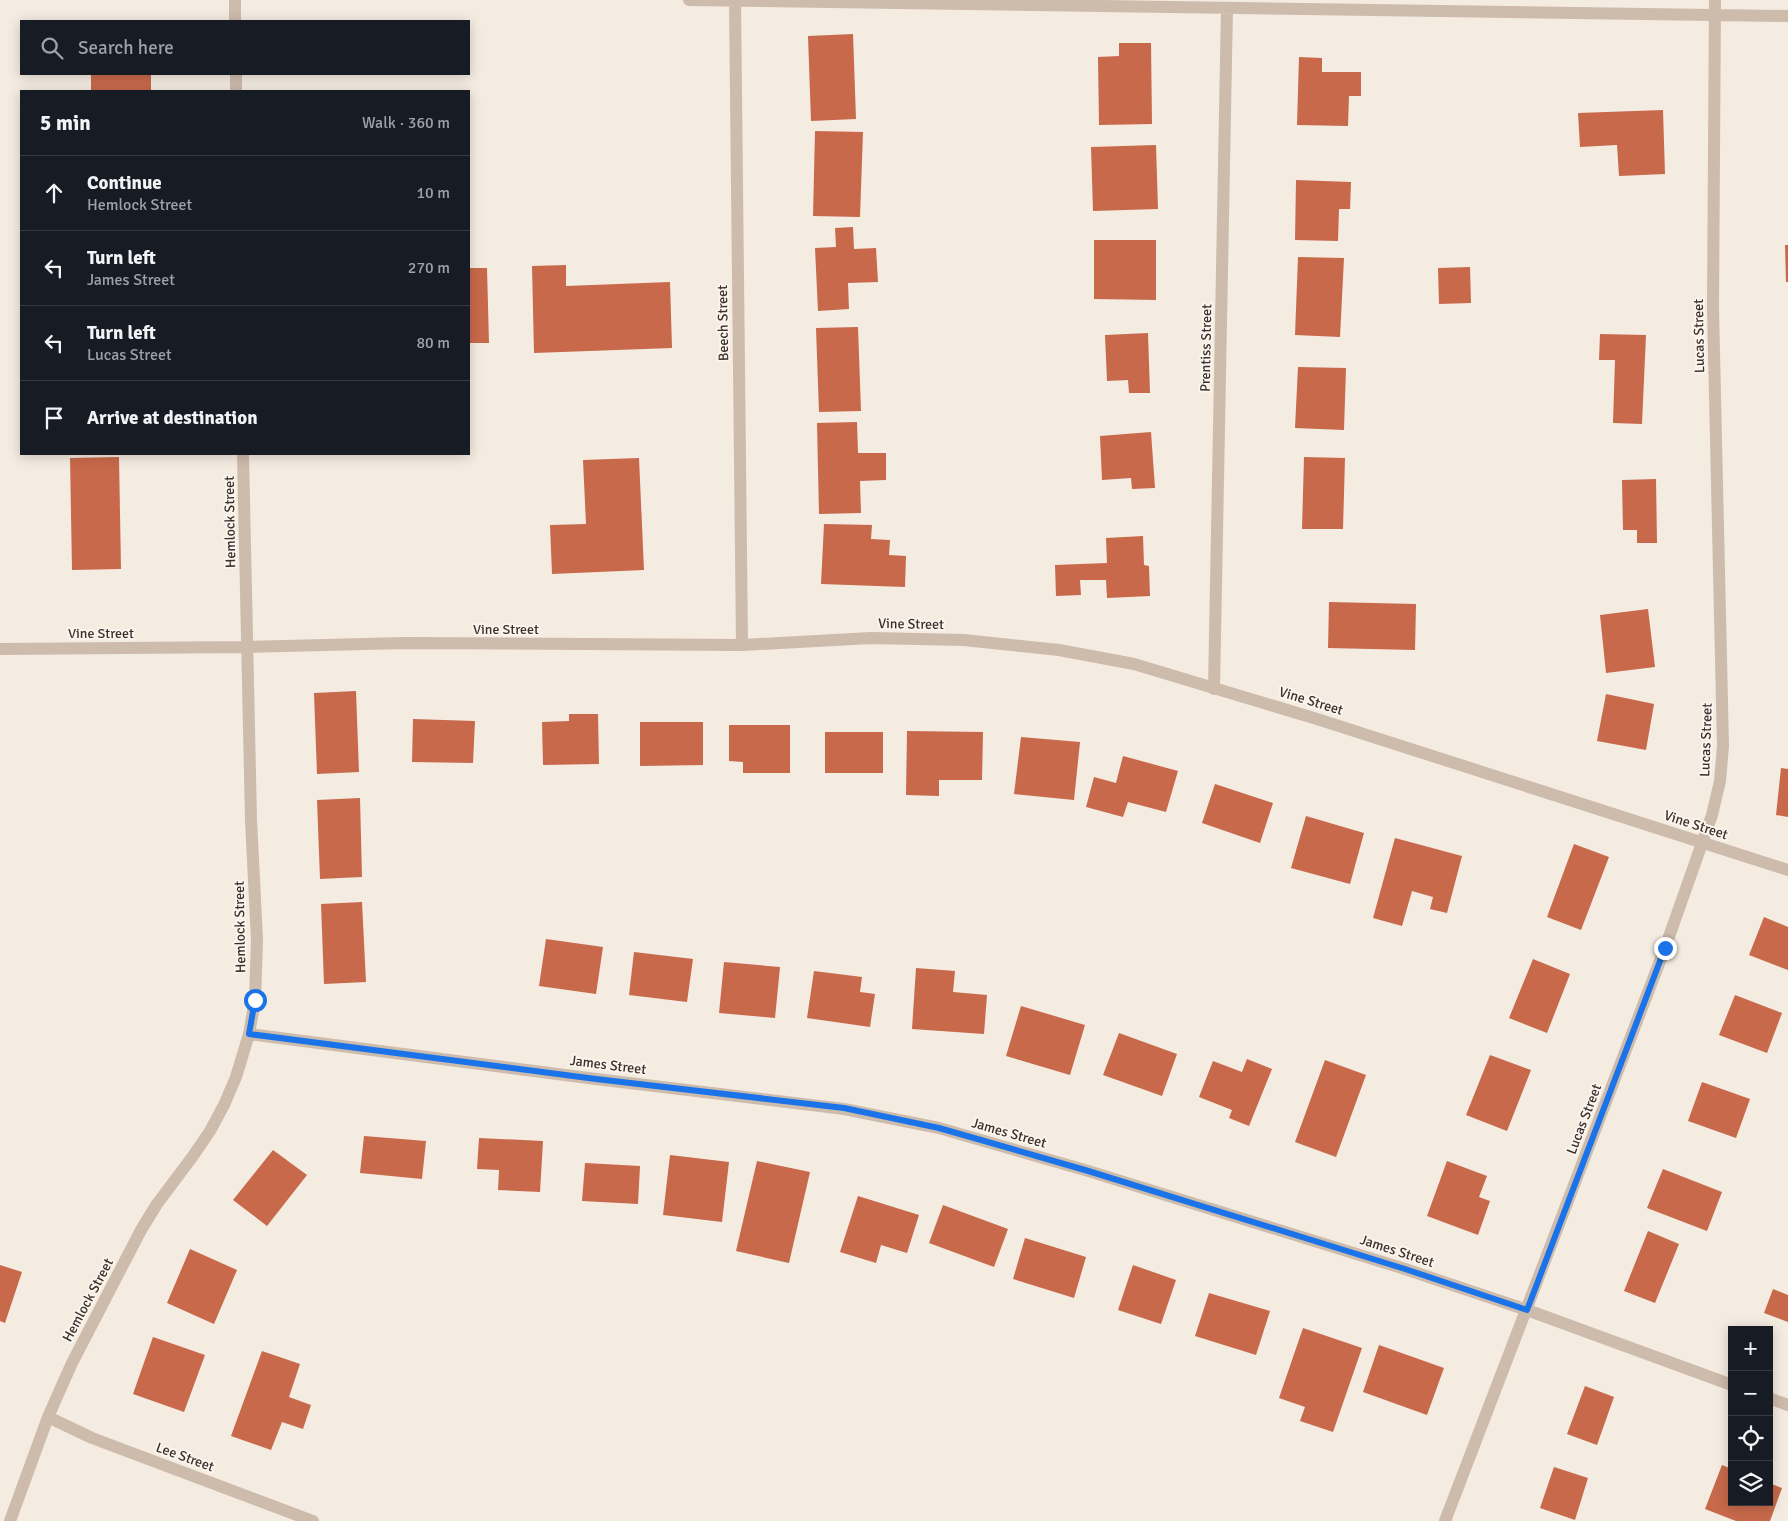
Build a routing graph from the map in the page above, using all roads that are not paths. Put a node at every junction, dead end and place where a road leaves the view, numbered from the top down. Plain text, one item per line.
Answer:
1 (235, 0) edge
2 (689, 0) edge
3 (1715, 0) edge
4 (735, 1) junction
5 (1227, 8) junction
6 (1715, 16) junction
7 (1788, 16) edge
8 (235, 20) edge
9 (236, 75) edge
10 (236, 90) edge
11 (243, 455) edge
12 (742, 645) junction
13 (247, 647) junction
14 (0, 649) edge
15 (1214, 688) junction
16 (1701, 843) junction
17 (1788, 870) edge
18 (249, 1034) junction
19 (1527, 1310) junction
20 (1728, 1383) edge
21 (1773, 1399) edge
22 (1788, 1405) edge
23 (48, 1418) junction
24 (10, 1521) edge
25 (313, 1521) edge
26 (1445, 1521) edge

1 - 8 street
2 - 4 street
3 - 6 street, Lucas Street
4 - 5 street
4 - 12 street, Beech Street
5 - 6 street
5 - 15 street, Prentiss Street
6 - 7 street
6 - 16 street, Lucas Street
9 - 10 street
11 - 13 street, Hemlock Street
12 - 13 street, Vine Street
12 - 15 street, Vine Street
13 - 14 street, Vine Street
13 - 18 street, Hemlock Street
15 - 16 street, Vine Street
16 - 17 street, Vine Street
16 - 19 street, Lucas Street
18 - 19 street, James Street
18 - 23 street, Hemlock Street
19 - 20 street, James Street
19 - 26 street, Lucas Street
21 - 22 street
23 - 24 street, Hemlock Street
23 - 25 street, Lee Street

